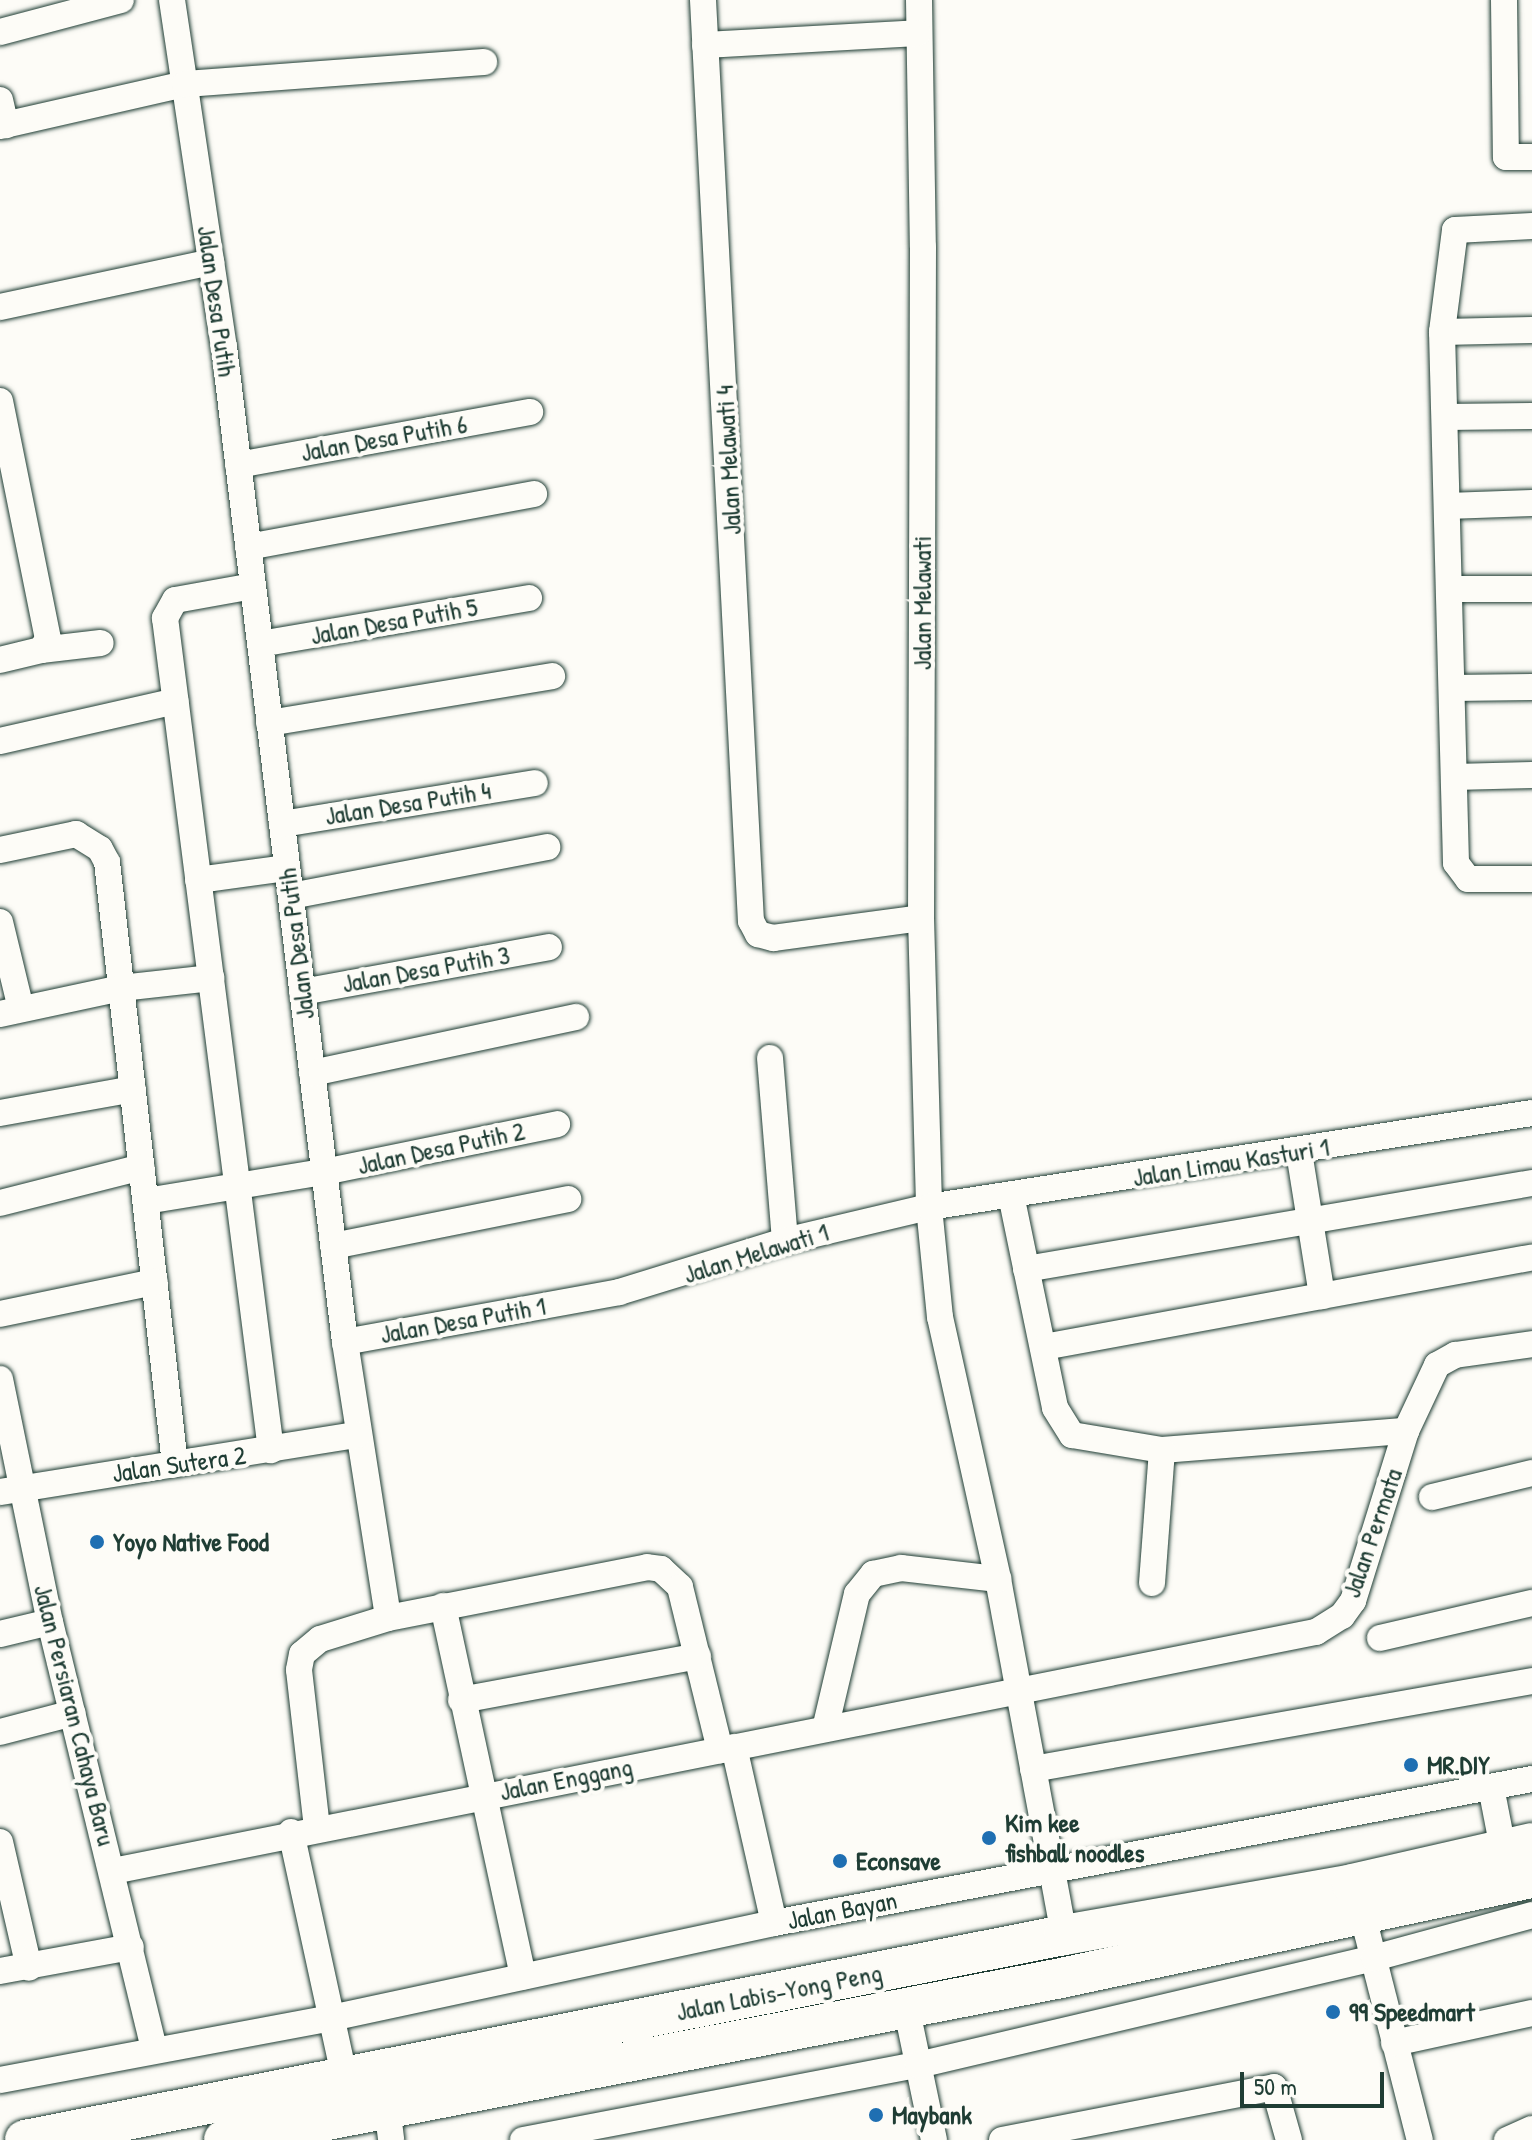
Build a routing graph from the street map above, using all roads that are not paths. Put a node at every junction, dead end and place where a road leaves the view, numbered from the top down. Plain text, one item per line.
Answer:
1 (121, 0) edge
2 (172, 0) edge
3 (703, 0) edge
4 (919, 0) edge
5 (1504, 0) edge
6 (0, 32) edge
7 (918, 33) junction
8 (705, 45) junction
9 (484, 62) dead end
10 (185, 84) junction
11 (2, 117) edge
12 (1532, 157) edge
13 (1532, 226) edge
14 (211, 262) junction
15 (0, 307) edge
16 (1532, 330) edge
17 (1442, 332) junction
18 (0, 401) edge
19 (530, 412) dead end
20 (1532, 416) edge
21 (1445, 417) junction
22 (238, 465) junction
23 (534, 494) dead end
24 (1532, 503) edge
25 (1447, 506) junction
26 (248, 547) junction
27 (253, 586) junction
28 (1449, 589) junction
29 (1532, 589) edge
30 (529, 598) dead end
31 (101, 643) dead end
32 (260, 644) junction
33 (41, 650) junction
34 (0, 660) edge
35 (552, 676) dead end
36 (1532, 687) edge
37 (1452, 688) junction
38 (176, 701) junction
39 (269, 723) junction
40 (0, 741) edge
41 (1532, 775) edge
42 (1454, 777) junction
43 (535, 783) dead end
44 (282, 824) junction
45 (547, 847) dead end
46 (0, 850) edge
47 (287, 868) junction
48 (1532, 879) edge
49 (198, 880) junction
50 (291, 896) junction
51 (921, 918) junction
52 (0, 922) edge
53 (549, 947) dead end
54 (211, 978) junction
55 (121, 988) junction
56 (302, 992) junction
57 (11, 1011) edge
58 (576, 1017) dead end
59 (770, 1058) dead end
60 (312, 1073) junction
61 (133, 1089) junction
62 (0, 1113) edge
63 (1532, 1113) edge
64 (557, 1124) dead end
65 (1299, 1152) junction
66 (142, 1167) junction
67 (324, 1172) junction
68 (1532, 1183) edge
69 (238, 1185) junction
70 (1011, 1195) junction
71 (568, 1199) dead end
72 (146, 1201) junction
73 (0, 1203) edge
74 (929, 1207) junction
75 (1310, 1220) junction
76 (785, 1241) junction
77 (333, 1246) junction
78 (1532, 1257) edge
79 (1026, 1269) junction
80 (155, 1282) junction
81 (1322, 1296) junction
82 (582, 1298) joint
83 (0, 1314) edge
84 (345, 1342) junction
85 (1532, 1344) edge
86 (1047, 1363) junction
87 (1, 1387) edge
88 (1406, 1431) junction
89 (357, 1435) junction
90 (271, 1450) junction
91 (1162, 1450) junction
92 (175, 1464) junction
93 (1532, 1473) edge
94 (12, 1489) edge
95 (1432, 1497) dead end
96 (998, 1579) junction
97 (1152, 1583) dead end
98 (1532, 1603) edge
99 (443, 1606) junction
100 (388, 1618) junction
101 (50, 1622) junction
102 (0, 1634) edge
103 (1380, 1638) dead end
104 (698, 1656) junction
105 (1532, 1681) edge
106 (1019, 1692) junction
107 (461, 1700) junction
108 (73, 1713) junction
109 (825, 1729) junction
110 (0, 1732) edge
111 (727, 1748) junction
112 (1033, 1769) junction
113 (1532, 1779) edge
114 (1491, 1787) junction
115 (483, 1795) junction
116 (304, 1830) junction
117 (0, 1842) edge
118 (1517, 1846) edge
119 (113, 1871) junction
120 (1052, 1871) junction
121 (1532, 1878) edge
122 (1532, 1915) edge
123 (1363, 1917) junction
124 (774, 1923) junction
125 (1064, 1935) junction
126 (131, 1947) junction
127 (1374, 1958) junction
128 (29, 1968) junction
129 (0, 1971) edge
130 (523, 1976) junction
131 (906, 2006) junction
132 (1532, 2013) edge
133 (331, 2018) junction
134 (639, 2039) junction
135 (1394, 2043) junction
136 (154, 2049) junction
137 (918, 2065) junction
138 (344, 2076) junction
139 (0, 2080) edge
140 (389, 2123) edge
141 (1532, 2129) edge
142 (561, 2136) edge
143 (25, 2140) edge
144 (224, 2140) edge
145 (523, 2140) edge
146 (934, 2140) edge
147 (1002, 2140) edge
148 (1289, 2140) edge
149 (1420, 2140) edge
150 (1507, 2140) edge

1 - 6 street
2 - 10 street, Jalan Desa Putih
3 - 8 street, Jalan Melawati 4
4 - 7 street, Jalan Melawati
5 - 12 street
7 - 8 street
7 - 51 street, Jalan Melawati
8 - 51 street, Jalan Melawati 4
9 - 10 street
10 - 11 street
10 - 14 street, Jalan Desa Putih
13 - 17 street
14 - 15 street
14 - 22 street, Jalan Desa Putih
16 - 17 street
17 - 21 street
18 - 33 street
19 - 22 street, Jalan Desa Putih 6
20 - 21 street
21 - 25 street
22 - 26 street, Jalan Desa Putih
23 - 26 street
24 - 25 street
25 - 28 street
26 - 27 street, Jalan Desa Putih
27 - 32 street, Jalan Desa Putih
27 - 38 street
28 - 29 street
28 - 37 street
30 - 32 street, Jalan Desa Putih 5
31 - 33 street
32 - 39 street, Jalan Desa Putih
33 - 34 street
35 - 39 street
36 - 37 street
37 - 42 street
38 - 40 street
38 - 49 street
39 - 44 street, Jalan Desa Putih
41 - 42 street
42 - 48 street
43 - 44 street, Jalan Desa Putih 4
44 - 47 street, Jalan Desa Putih
45 - 50 street
46 - 55 street
47 - 49 street
47 - 50 street, Jalan Desa Putih
49 - 54 street
50 - 56 street, Jalan Desa Putih
51 - 74 street, Jalan Melawati
52 - 57 street
53 - 56 street, Jalan Desa Putih 3
54 - 55 street
54 - 69 street
55 - 57 street
55 - 61 street
56 - 60 street, Jalan Desa Putih
58 - 60 street
59 - 76 street
60 - 67 street, Jalan Desa Putih
61 - 62 street
61 - 66 street
63 - 65 street, Jalan Limau Kasturi 1
64 - 67 street, Jalan Desa Putih 2
65 - 70 street, Jalan Limau Kasturi 1
65 - 75 street
66 - 72 street
66 - 73 street
67 - 69 street, Jalan Desa Putih 2
67 - 77 street, Jalan Desa Putih
68 - 75 street
69 - 72 street, Jalan Desa Putih 2
69 - 90 street
70 - 74 street, Jalan Limau Kasturi 1
70 - 79 street
71 - 77 street
72 - 80 street
74 - 76 street, Jalan Melawati 1
74 - 96 street, Jalan Melawati
75 - 79 street
75 - 81 street
76 - 82 street, Jalan Melawati 1
77 - 84 street, Jalan Desa Putih
78 - 81 street
79 - 86 street
80 - 83 street
80 - 92 street
81 - 86 street
82 - 84 street, Jalan Desa Putih 1
84 - 89 street, Jalan Desa Putih
85 - 88 street, Jalan Permata
86 - 91 street
87 - 94 street, Jalan Persiaran Cahaya Baru
88 - 91 street
88 - 106 street, Jalan Permata
89 - 90 street, Jalan Sutera 2
89 - 100 street, Jalan Desa Putih
90 - 92 street, Jalan Sutera 2
91 - 97 street
92 - 94 street, Jalan Sutera 2
93 - 95 street
94 - 101 street, Jalan Persiaran Cahaya Baru
96 - 106 street, Jalan Melawati
96 - 109 street
98 - 103 street
99 - 100 street
99 - 104 street
99 - 107 street
100 - 116 street
101 - 102 street
101 - 108 street, Jalan Persiaran Cahaya Baru
104 - 107 street
104 - 111 street
105 - 112 street
106 - 109 street, Jalan Enggang
106 - 112 street, Jalan Melawati
107 - 115 street
108 - 110 street
108 - 119 street, Jalan Persiaran Cahaya Baru
109 - 111 street, Jalan Enggang
111 - 115 street, Jalan Enggang
111 - 124 street
112 - 120 street, Jalan Melawati
113 - 114 street, Jalan Bayan
114 - 118 street
114 - 120 street, Jalan Bayan
115 - 116 street, Jalan Enggang
115 - 130 street
116 - 119 street, Jalan Enggang
116 - 133 street
117 - 128 street
118 - 125 highway, Jalan Labis-Yong Peng
119 - 126 street, Jalan Persiaran Cahaya Baru
120 - 124 street, Jalan Bayan
120 - 125 street, Jalan Melawati
121 - 123 highway, Jalan Labis-Yong Peng
122 - 127 street
123 - 127 street
123 - 131 highway, Jalan Labis-Yong Peng
124 - 130 street, Jalan Bayan
125 - 134 highway, Jalan Labis-Yong Peng
126 - 128 street
126 - 136 street, Jalan Persiaran Cahaya Baru
127 - 135 street
127 - 137 street
128 - 129 street
130 - 133 street, Jalan Bayan
131 - 134 highway, Jalan Labis-Yong Peng
131 - 137 street
132 - 135 street
133 - 136 street, Jalan Bayan
133 - 138 street
134 - 138 highway, Jalan Labis-Yong Peng
134 - 140 highway, Jalan Labis-Yong Peng
135 - 149 street
136 - 139 street, Jalan Bayan
137 - 142 street
137 - 146 street
138 - 143 highway, Jalan Labis-Yong Peng
140 - 144 highway, Jalan Labis-Yong Peng
141 - 150 street
142 - 145 street
147 - 148 street

